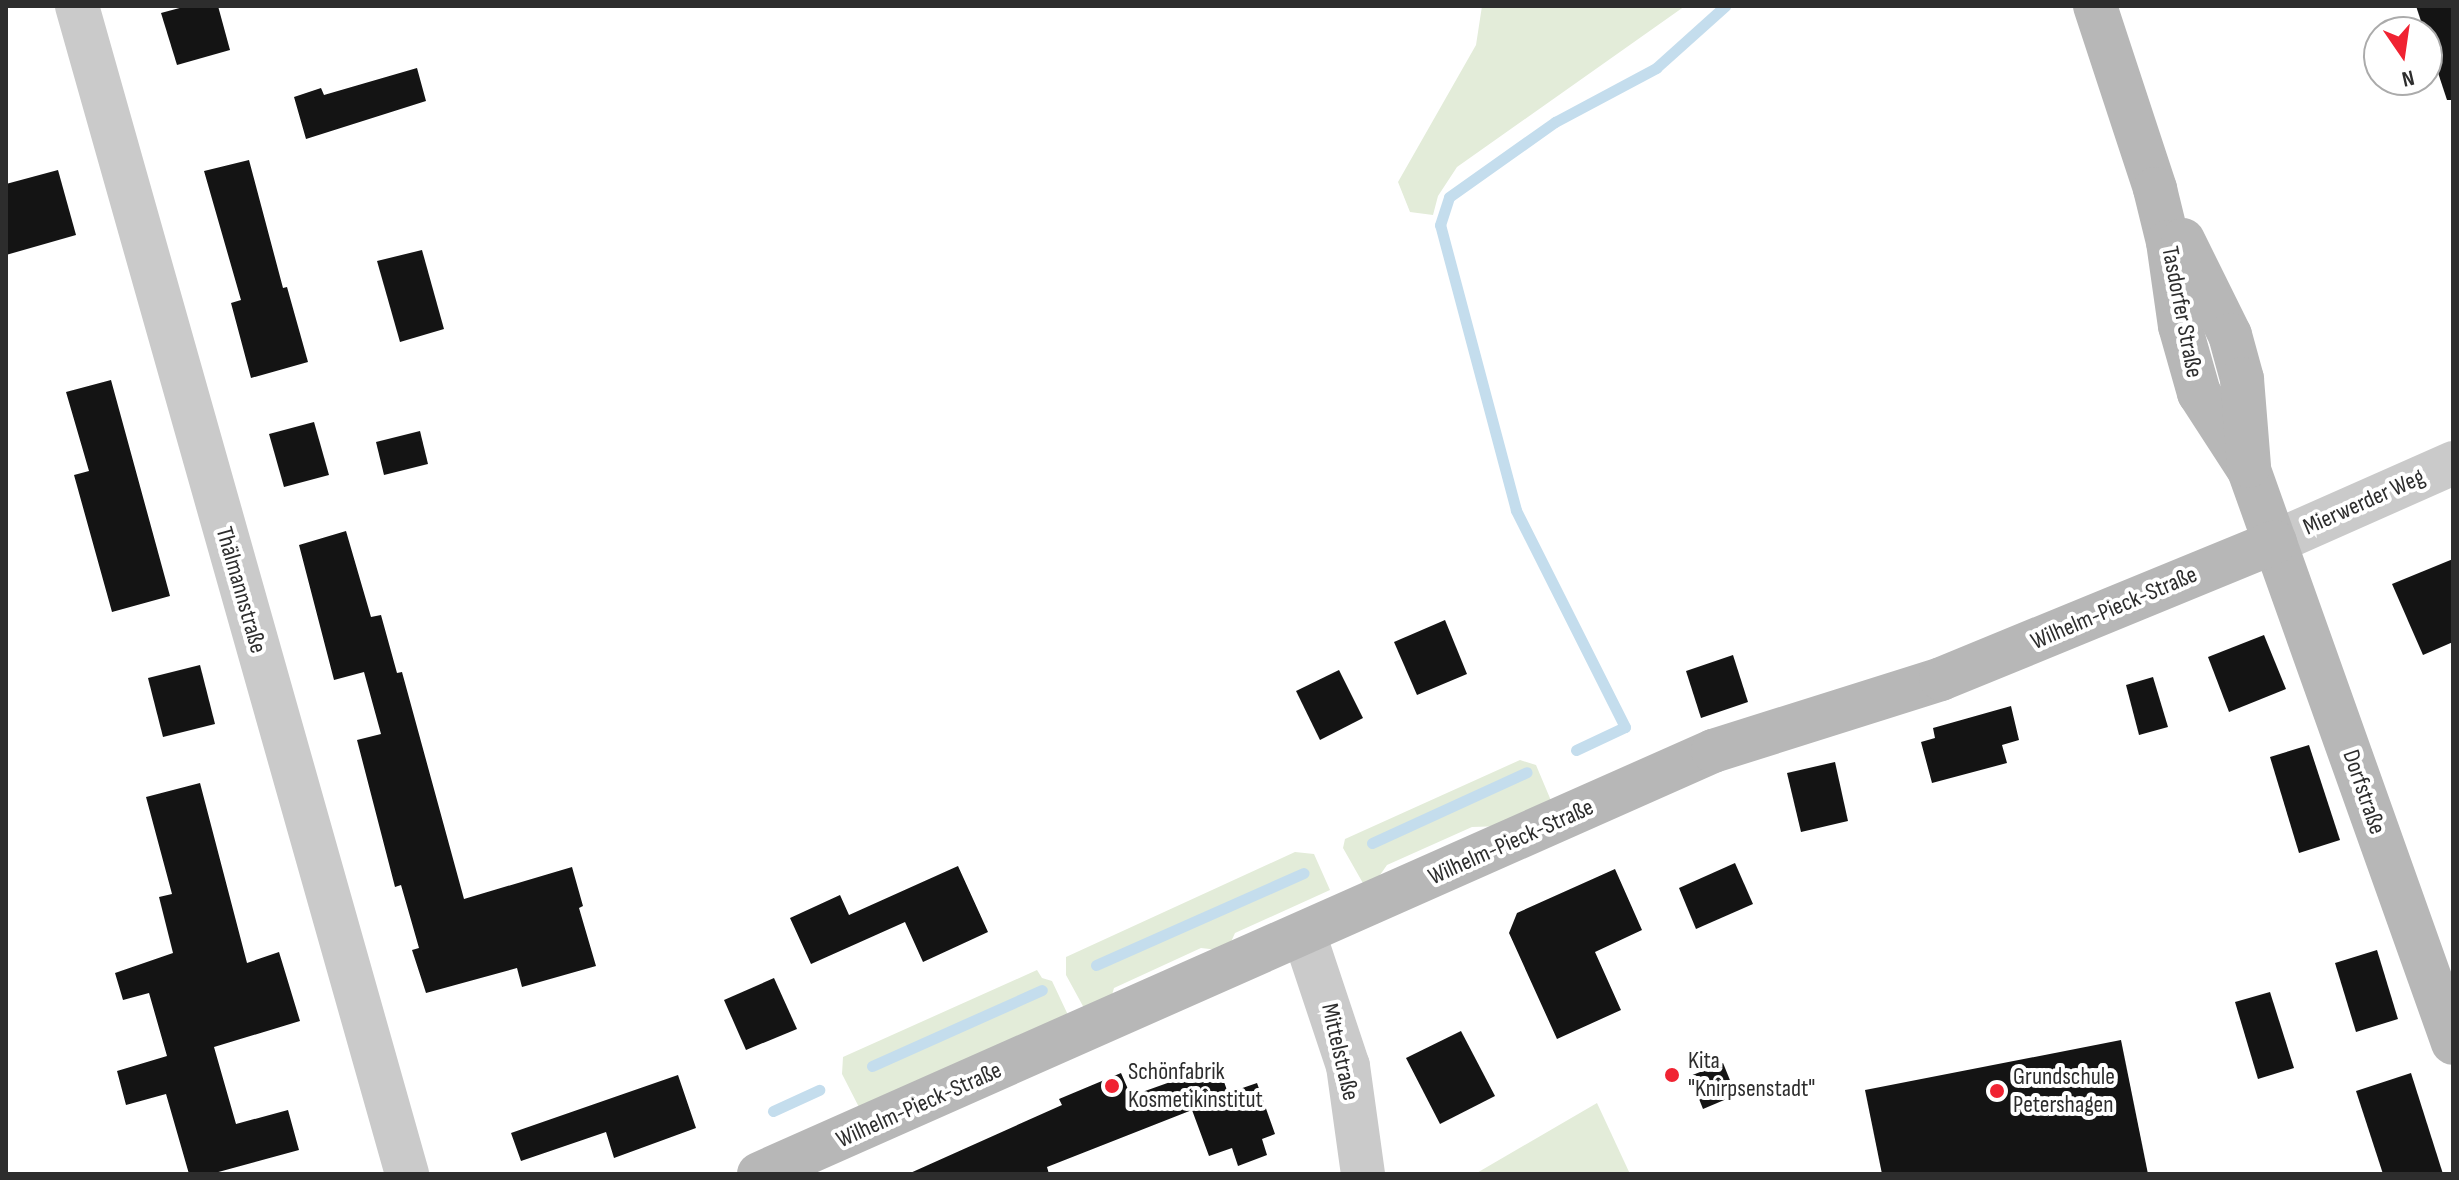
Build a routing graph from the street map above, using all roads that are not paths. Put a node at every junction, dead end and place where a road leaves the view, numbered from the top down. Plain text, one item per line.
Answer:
1 (77, 6) edge
2 (2095, 6) edge
3 (2453, 463) edge
4 (2275, 542) junction
5 (1304, 934) junction
6 (2453, 1043) edge
7 (407, 1174) edge
8 (759, 1174) edge
9 (1363, 1174) edge

1 - 7 street, Thälmannstraße
2 - 4 street, Tasdorfer Straße
3 - 4 street, Mierwerder Weg
4 - 5 street, Wilhelm-Pieck-Straße
4 - 6 street, Dorfstraße
5 - 8 street, Wilhelm-Pieck-Straße
5 - 9 street, Mittelstraße

